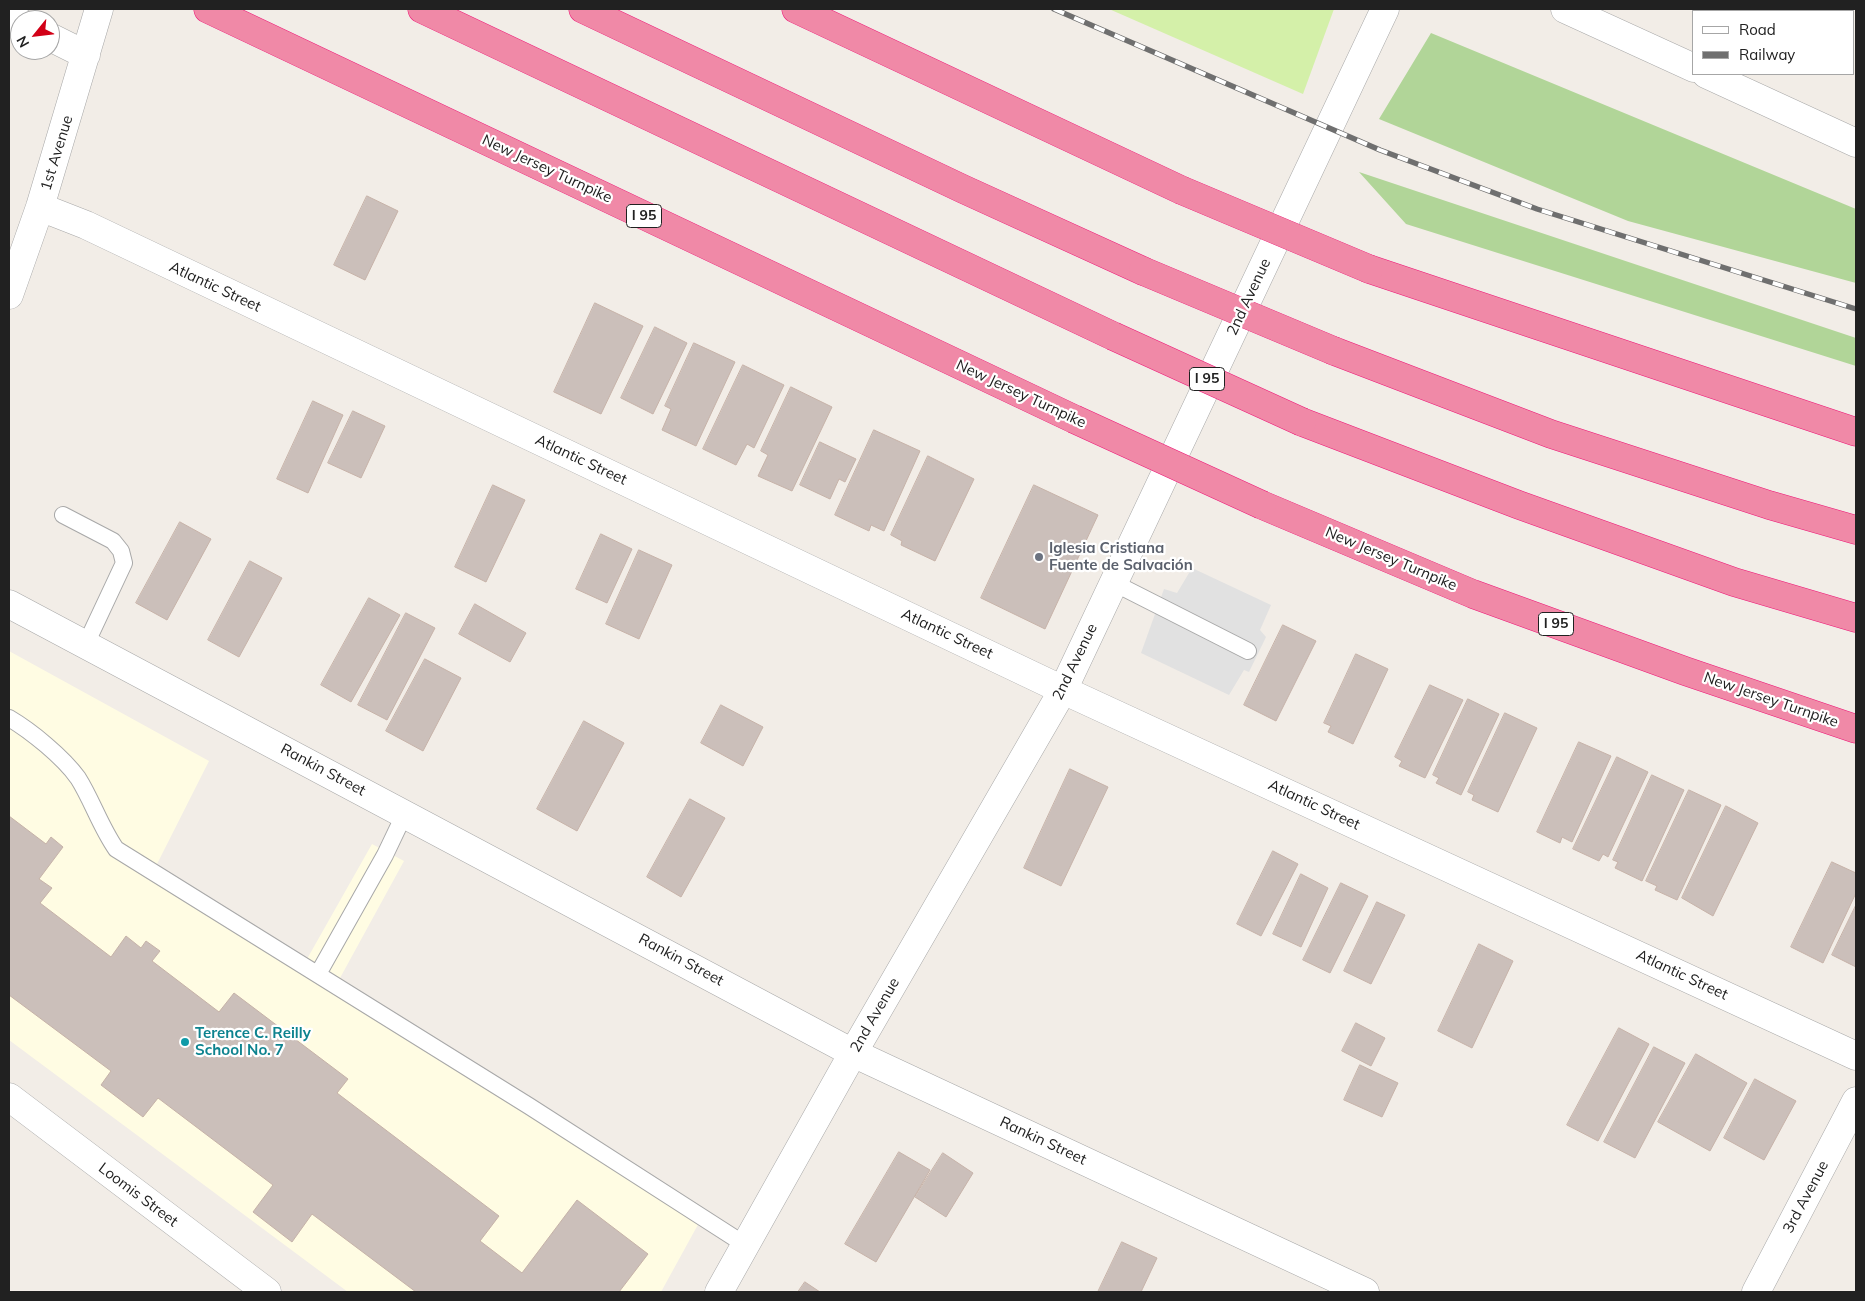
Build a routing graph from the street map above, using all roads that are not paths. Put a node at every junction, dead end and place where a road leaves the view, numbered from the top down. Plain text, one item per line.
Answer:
1 (99, 9) edge
2 (422, 9) edge
3 (583, 9) edge
4 (796, 9) edge
5 (1385, 9) edge
6 (1565, 9) edge
7 (212, 10) edge
8 (60, 42) edge
9 (86, 55) junction
10 (1692, 67) edge
11 (1708, 75) edge
12 (1856, 143) edge
13 (40, 207) junction
14 (9, 295) edge
15 (1856, 432) edge
16 (63, 515) dead end
17 (1856, 530) edge
18 (1114, 583) junction
19 (9, 604) edge
20 (1856, 618) edge
21 (86, 644) junction
22 (1248, 651) dead end
23 (1063, 690) junction
24 (9, 718) edge
25 (1856, 729) edge
26 (405, 813) junction
27 (318, 974) junction
28 (854, 1052) junction
29 (1856, 1056) edge
30 (9, 1098) edge
31 (1856, 1102) edge
32 (747, 1246) junction
33 (267, 1292) edge
34 (719, 1292) edge
35 (1365, 1292) edge
36 (1756, 1292) edge

1 - 9 street, 1st Avenue
2 - 20 highway, I 95, bridge
3 - 17 highway, bridge
4 - 15 highway, bridge
5 - 18 street, 2nd Avenue
6 - 10 street
7 - 25 highway, New Jersey Turnpike / I 95, bridge
8 - 9 street
9 - 13 street, 1st Avenue
11 - 12 street
13 - 14 street, 1st Avenue
13 - 23 street, Atlantic Street
16 - 21 lane
18 - 22 lane
18 - 23 street, 2nd Avenue
19 - 21 street, Rankin Street
21 - 26 street, Rankin Street
23 - 28 street, 2nd Avenue
23 - 29 street, Atlantic Street
24 - 27 lane
26 - 27 lane
26 - 28 street, Rankin Street
27 - 32 lane
28 - 32 street, 2nd Avenue
28 - 35 street, Rankin Street
30 - 33 street, Loomis Street
31 - 36 street, 3rd Avenue
32 - 34 street, 2nd Avenue

